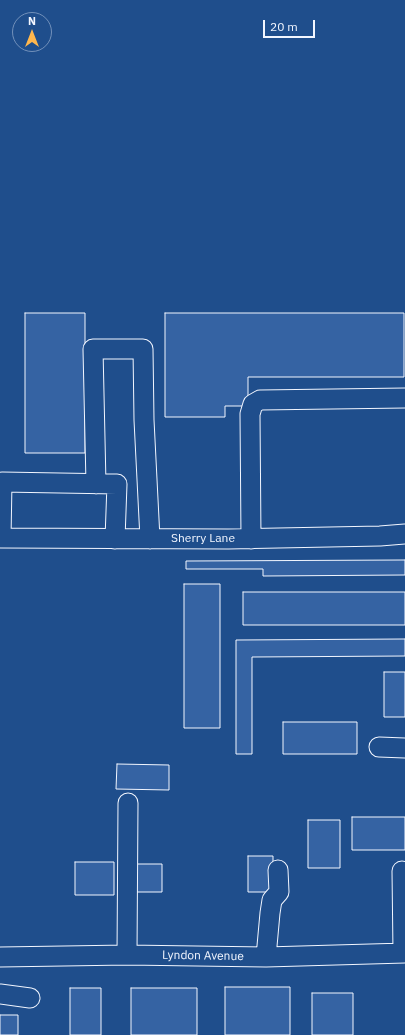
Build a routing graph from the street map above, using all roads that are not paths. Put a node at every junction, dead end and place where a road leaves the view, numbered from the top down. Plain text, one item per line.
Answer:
1 (405, 398) edge
2 (96, 484) junction
3 (405, 534) edge
4 (1, 538) edge
5 (115, 539) junction
6 (150, 539) junction
7 (252, 539) junction
8 (379, 747) dead end
9 (405, 748) edge
10 (128, 803) dead end
11 (278, 870) dead end
12 (402, 871) dead end
13 (404, 953) edge
14 (127, 955) junction
15 (0, 957) edge
16 (266, 957) junction
17 (0, 994) edge
18 (30, 998) dead end

1 - 7 street
2 - 4 street
2 - 5 street
2 - 6 street
3 - 7 street, Sherry Lane
4 - 5 street, Sherry Lane
5 - 6 street, Sherry Lane
6 - 7 street, Sherry Lane
8 - 9 street
10 - 14 street
11 - 16 street
12 - 13 street
13 - 16 street, Lyndon Avenue
14 - 15 street, Lyndon Avenue
14 - 16 street, Lyndon Avenue
17 - 18 street

